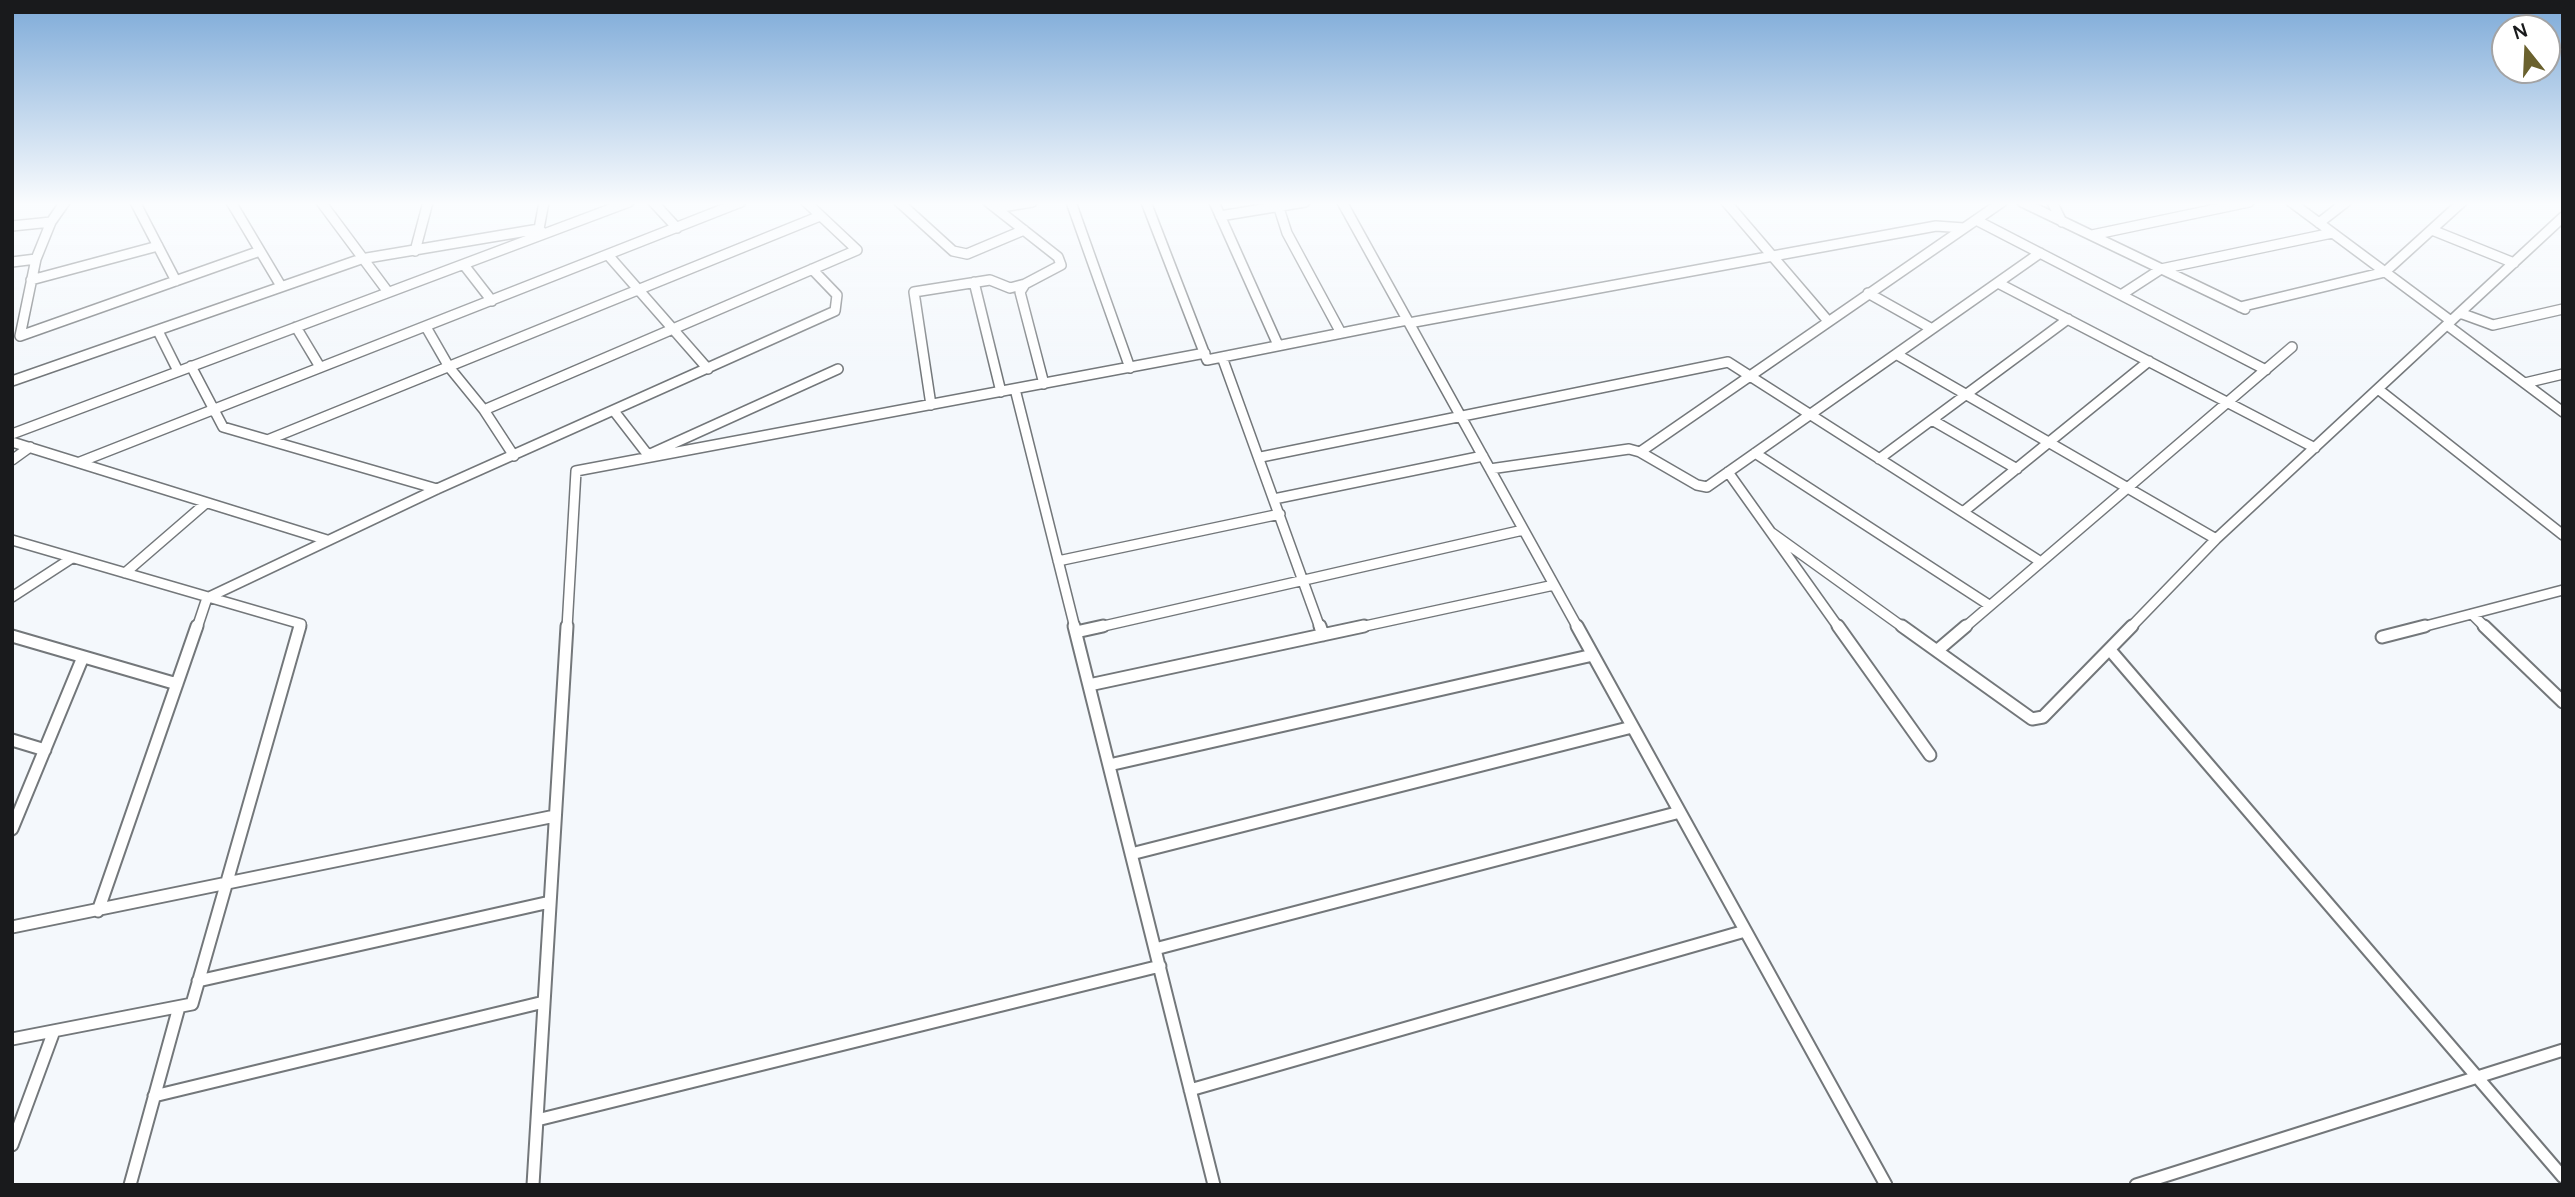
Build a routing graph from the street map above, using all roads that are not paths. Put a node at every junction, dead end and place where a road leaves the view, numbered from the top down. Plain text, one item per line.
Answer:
1 (114, 258) edge
2 (164, 258) edge
3 (241, 258) edge
4 (264, 258) edge
5 (374, 258) edge
6 (481, 258) edge
7 (598, 258) edge
8 (611, 258) edge
9 (716, 258) edge
10 (838, 258) edge
11 (1058, 258) edge
12 (1091, 258) edge
13 (1168, 258) edge
14 (1239, 258) edge
15 (1300, 258) edge
16 (1373, 258) edge
17 (1755, 258) edge
18 (1773, 258) edge
19 (1920, 258) edge
20 (2033, 258) edge
21 (2049, 258) edge
22 (2138, 258) edge
23 (2214, 258) edge
24 (2366, 258) edge
25 (2401, 258) edge
26 (2501, 258) edge
27 (2519, 258) edge
28 (36, 259) joint
29 (361, 260) junction
30 (12, 262) edge
31 (2514, 263) junction
32 (464, 265) junction
33 (812, 269) junction
34 (2161, 269) junction
35 (2385, 272) junction
36 (31, 280) junction
37 (176, 281) junction
38 (974, 282) junction
39 (1998, 283) junction
40 (1025, 284) junction
41 (281, 286) junction
42 (639, 289) junction
43 (388, 292) junction
44 (1868, 293) junction
45 (2121, 295) junction
46 (492, 301) junction
47 (2563, 309) edge
48 (2460, 313) junction
49 (2068, 319) junction
50 (1408, 321) junction
51 (1828, 321) junction
52 (23, 323) junction
53 (2449, 323) junction
54 (12, 325) edge
55 (296, 327) junction
56 (426, 327) junction
57 (673, 329) junction
58 (1932, 329) junction
59 (158, 331) junction
60 (1341, 333) junction
61 (1278, 345) junction
62 (2292, 347) dead end
63 (1205, 354) junction
64 (1896, 354) junction
65 (1222, 357) junction
66 (2149, 361) junction
67 (191, 366) junction
68 (449, 367) junction
69 (320, 368) junction
70 (1130, 368) junction
71 (708, 369) junction
72 (838, 369) dead end
73 (2266, 370) junction
74 (178, 371) junction
75 (2563, 374) edge
76 (1748, 375) junction
77 (12, 381) edge
78 (2525, 383) junction
79 (1044, 384) junction
80 (1015, 389) junction
81 (2378, 389) junction
82 (1001, 392) junction
83 (1965, 395) junction
84 (2228, 402) junction
85 (931, 405) junction
86 (213, 409) junction
87 (484, 410) junction
88 (614, 411) junction
89 (2563, 412) edge
90 (1810, 415) junction
91 (1460, 416) junction
92 (1932, 421) junction
93 (12, 434) edge
94 (270, 439) junction
95 (12, 442) edge
96 (2048, 443) junction
97 (30, 447) junction
98 (2315, 448) junction
99 (1640, 452) junction
100 (1755, 453) junction
101 (514, 456) junction
102 (1483, 456) junction
103 (1261, 457) junction
104 (1880, 459) junction
105 (12, 460) edge
106 (80, 461) junction
107 (2017, 468) junction
108 (1490, 469) junction
109 (1728, 472) junction
110 (2128, 487) junction
111 (438, 489) junction
112 (1275, 499) junction
113 (206, 503) junction
114 (1963, 512) junction
115 (1280, 514) junction
116 (1523, 530) junction
117 (1772, 533) junction
118 (2563, 535) edge
119 (2217, 539) junction
120 (12, 540) edge
121 (327, 540) junction
122 (72, 558) junction
123 (1058, 561) junction
124 (2041, 562) junction
125 (125, 573) junction
126 (1302, 581) junction
127 (1554, 585) junction
128 (2563, 590) edge
129 (12, 597) edge
130 (207, 598) junction
131 (1989, 606) junction
132 (2472, 614) junction
133 (1076, 632) junction
134 (1323, 635) junction
135 (12, 636) edge
136 (2382, 638) dead end
137 (1938, 649) junction
138 (2110, 650) junction
139 (1592, 655) junction
140 (83, 657) junction
141 (177, 684) junction
142 (1089, 685) junction
143 (2563, 702) edge
144 (1632, 727) junction
145 (12, 740) edge
146 (45, 751) junction
147 (1930, 755) dead end
148 (1109, 765) junction
149 (1679, 812) junction
150 (555, 816) junction
151 (12, 830) edge
152 (1131, 854) junction
153 (226, 886) junction
154 (550, 902) junction
155 (98, 911) junction
156 (12, 927) edge
157 (1745, 931) junction
158 (1155, 949) junction
159 (1160, 966) junction
160 (198, 981) junction
161 (544, 1002) junction
162 (179, 1007) junction
163 (54, 1031) junction
164 (12, 1039) edge
165 (2563, 1049) edge
166 (2477, 1077) junction
167 (1190, 1090) junction
168 (154, 1096) junction
169 (537, 1120) junction
170 (12, 1145) edge
171 (2563, 1177) edge
172 (130, 1185) edge
173 (533, 1185) edge
174 (1214, 1185) edge
175 (1886, 1185) edge
176 (2136, 1185) edge

1 - 36 street
2 - 37 street
3 - 37 street
4 - 41 street
5 - 29 street
6 - 32 street
7 - 46 street
8 - 42 street
9 - 42 street
10 - 33 street
11 - 40 street
12 - 70 street
13 - 63 street
14 - 61 street
15 - 60 street
16 - 50 street
17 - 50 street
18 - 51 street
19 - 44 street
20 - 39 street
21 - 45 street
22 - 34 street
23 - 34 street
24 - 35 street
25 - 35 street
26 - 31 street
27 - 31 street
28 - 30 street
28 - 36 street
29 - 41 street
29 - 43 street
31 - 48 street
32 - 43 street
32 - 46 street
33 - 57 street
33 - 71 street
34 - 35 street
34 - 45 street
35 - 53 street
36 - 52 street
37 - 52 street
38 - 40 street
38 - 82 street
38 - 85 street
39 - 49 street
39 - 58 street
40 - 79 street
41 - 59 street
42 - 57 street
42 - 68 street
43 - 55 street
44 - 51 street
44 - 58 street
45 - 73 street
46 - 56 street
47 - 48 street
48 - 53 street
49 - 66 street
49 - 83 street
50 - 60 street
50 - 91 street
51 - 76 street
52 - 54 street
53 - 78 street
53 - 81 street
55 - 67 street
55 - 69 street
56 - 68 street
56 - 69 street
57 - 71 street
57 - 87 street
58 - 64 street
59 - 74 street
59 - 77 street
60 - 61 street
61 - 65 street
62 - 73 street
63 - 65 street
63 - 70 street
64 - 83 street
64 - 90 street
65 - 103 street
66 - 84 street
66 - 96 street
67 - 74 street
67 - 86 street
68 - 87 street
68 - 94 street
69 - 86 street
70 - 79 street
71 - 88 street
72 - 88 street
73 - 84 street
74 - 93 street
75 - 78 street
76 - 90 street
76 - 91 street
76 - 99 street
78 - 89 street
79 - 80 street
80 - 82 street
80 - 123 street
81 - 98 street
81 - 118 street
82 - 85 street
83 - 92 street
83 - 96 street
84 - 98 street
84 - 110 street
85 - 150 street
86 - 94 street
86 - 106 street
87 - 101 street
88 - 101 street
90 - 100 street
90 - 104 street
91 - 102 street
91 - 103 street
92 - 104 street
92 - 107 street
94 - 111 street
95 - 97 street
96 - 107 street
96 - 110 street
97 - 105 street
97 - 106 street
98 - 119 street
99 - 108 street
99 - 109 street
100 - 109 street
100 - 131 street
101 - 111 street
102 - 108 street
102 - 112 street
103 - 112 street
104 - 114 street
106 - 113 street
107 - 114 street
108 - 116 street
109 - 117 street
110 - 119 street
110 - 124 street
111 - 121 street
112 - 115 street
113 - 121 street
113 - 125 street
114 - 124 street
115 - 123 street
115 - 126 street
116 - 126 street
116 - 127 street
117 - 137 street
117 - 147 street
119 - 138 street
120 - 122 street
121 - 130 street
122 - 125 street
122 - 129 street
123 - 133 street
124 - 131 street
125 - 130 street
126 - 133 street
126 - 134 street
127 - 134 street
127 - 139 street
128 - 132 street
130 - 141 street
130 - 153 street
131 - 137 street
132 - 136 street
132 - 143 street
133 - 142 street
134 - 142 street
135 - 140 street
137 - 138 street
138 - 166 street
139 - 144 street
139 - 148 street
140 - 141 street
140 - 146 street
141 - 155 street
142 - 148 street
144 - 149 street
144 - 152 street
145 - 146 street
146 - 151 street
148 - 152 street
149 - 157 street
149 - 158 street
150 - 153 street
150 - 154 street
152 - 158 street
153 - 155 street
153 - 160 street
154 - 160 street
154 - 161 street
155 - 156 street
157 - 167 street
157 - 175 street
158 - 159 street
159 - 167 street
159 - 169 street
160 - 162 street
161 - 168 street
161 - 169 street
162 - 163 street
162 - 168 street
163 - 164 street
163 - 170 street
165 - 166 street
166 - 171 street
166 - 176 street
167 - 174 street
168 - 172 street
169 - 173 street

